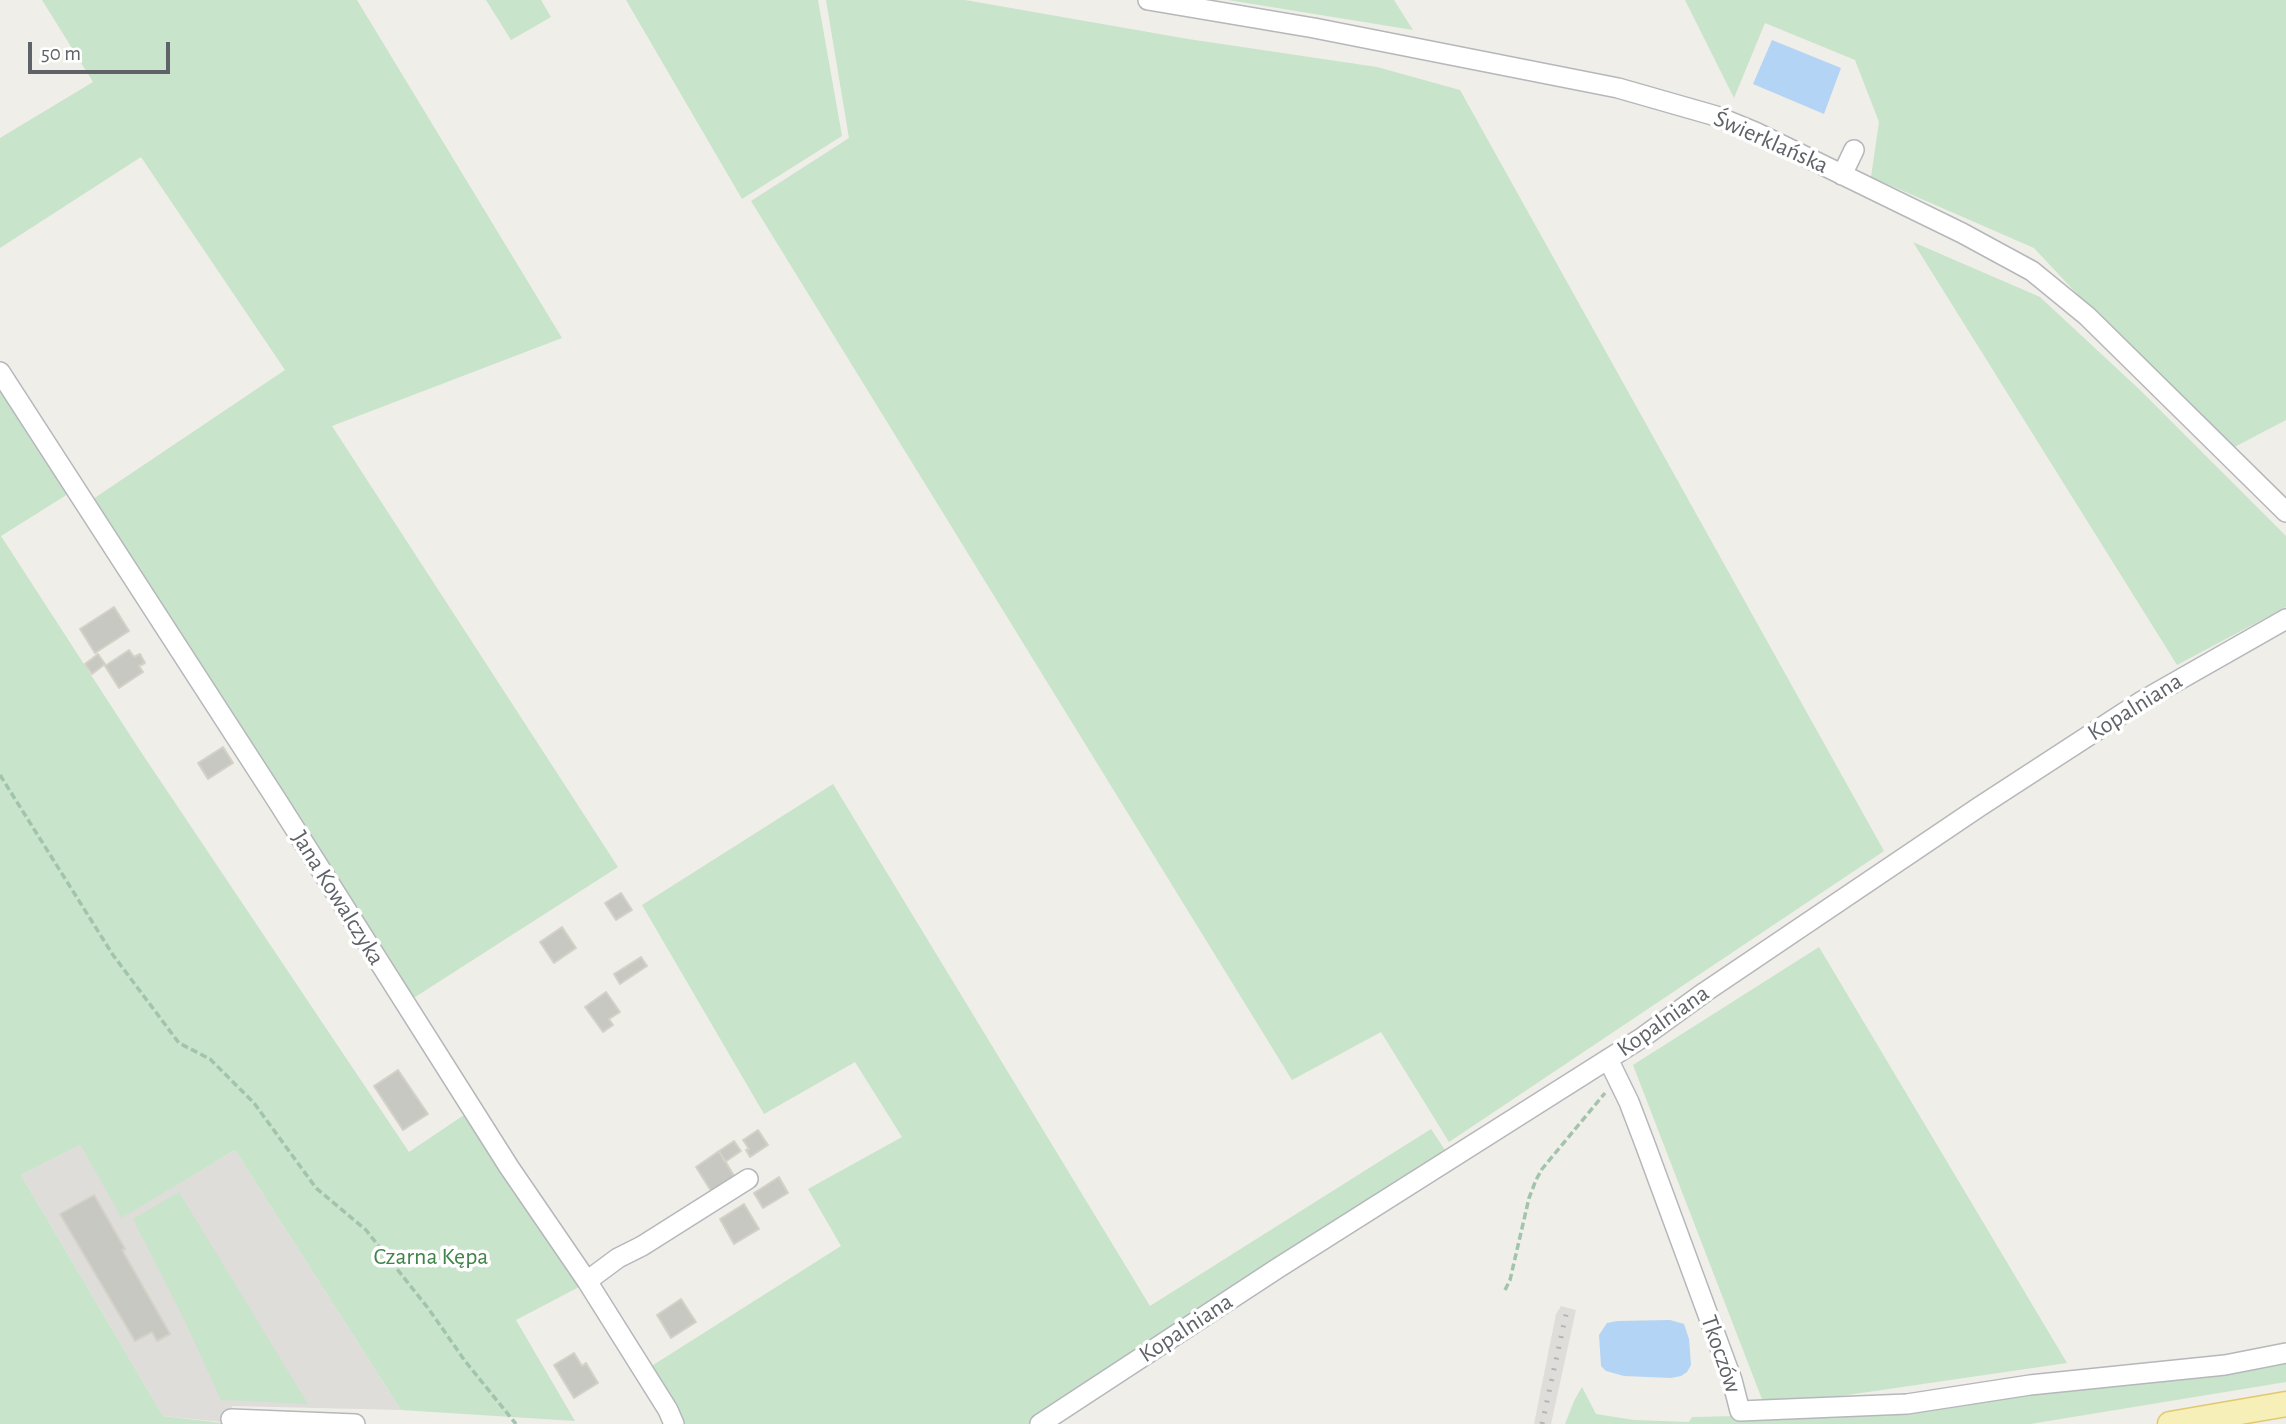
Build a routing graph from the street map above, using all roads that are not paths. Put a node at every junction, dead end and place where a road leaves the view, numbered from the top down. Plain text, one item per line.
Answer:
1 (1148, 0) edge
2 (1854, 150) dead end
3 (1842, 174) junction
4 (0, 372) edge
5 (2286, 512) edge
6 (2286, 619) edge
7 (1608, 1059) junction
8 (748, 1179) dead end
9 (587, 1281) junction
10 (2286, 1353) edge
11 (2286, 1404) edge
12 (231, 1419) dead end
13 (355, 1424) edge
14 (674, 1424) edge
15 (1040, 1424) edge
16 (2170, 1424) edge

1 - 3 street, Świerklańska
2 - 3 street
3 - 5 street, Świerklańska
4 - 9 street, Jana Kowalczyka
6 - 7 street, Kopalniana
7 - 10 street, Tkoczów
7 - 15 street, Kopalniana
8 - 9 street
9 - 14 street, Jana Kowalczyka
11 - 16 main road
12 - 13 street

